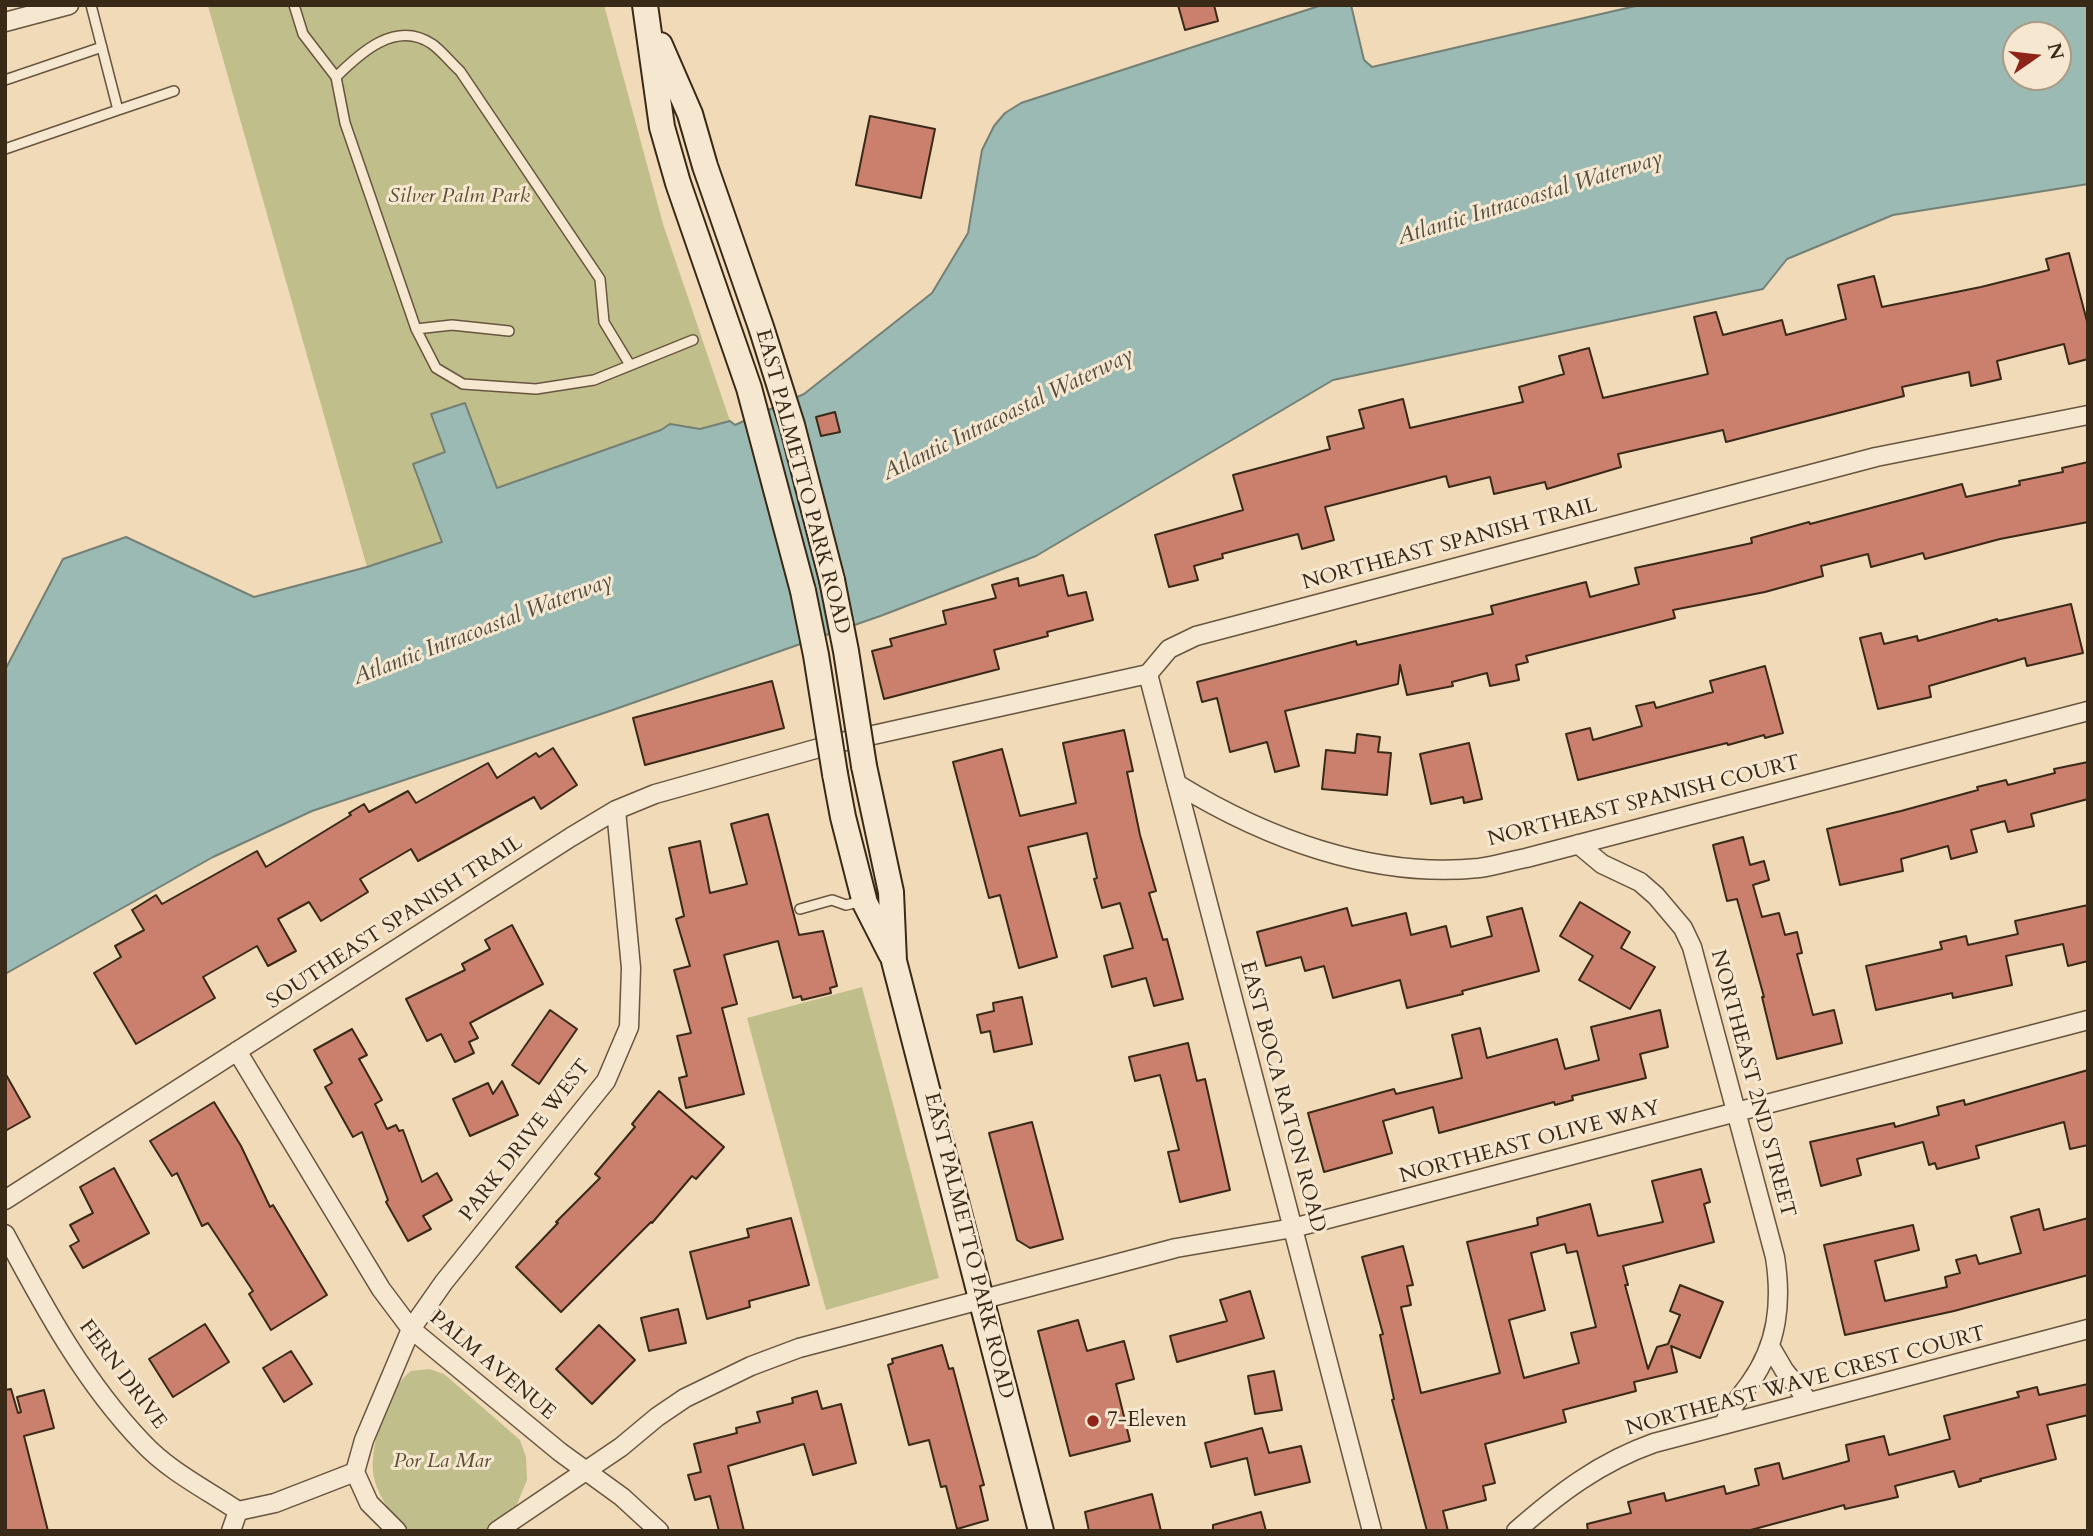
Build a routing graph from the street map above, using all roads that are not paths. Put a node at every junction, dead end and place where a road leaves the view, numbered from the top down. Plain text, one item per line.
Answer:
1 (69, 5) edge
2 (91, 5) edge
3 (294, 5) edge
4 (647, 12) edge
5 (5, 22) edge
6 (102, 47) junction
7 (336, 76) junction
8 (5, 80) edge
9 (174, 91) dead end
10 (118, 110) junction
11 (5, 149) edge
12 (416, 329) junction
13 (509, 331) dead end
14 (692, 340) dead end
15 (630, 365) junction
16 (2088, 415) edge
17 (1148, 674) junction
18 (2088, 711) edge
19 (1177, 785) junction
20 (616, 810) junction
21 (1578, 844) junction
22 (864, 901) junction
23 (800, 909) dead end
24 (894, 961) junction
25 (2088, 1020) edge
26 (237, 1051) junction
27 (1737, 1112) junction
28 (5, 1200) edge
29 (1293, 1228) junction
30 (5, 1234) edge
31 (981, 1299) junction
32 (411, 1329) junction
33 (2088, 1329) edge
34 (1770, 1346) junction
35 (1809, 1402) junction
36 (1724, 1424) junction
37 (586, 1471) junction
38 (355, 1472) junction
39 (238, 1511) junction
40 (230, 1531) edge
41 (397, 1531) edge
42 (497, 1531) edge
43 (659, 1531) edge
44 (1041, 1531) edge
45 (1372, 1531) edge
46 (1516, 1531) edge

1 - 5 street
2 - 6 lane
3 - 7 lane
4 - 22 main road, EAST PALMETTO PARK ROAD, bridge
4 - 24 main road, EAST PALMETTO PARK ROAD, bridge
6 - 8 lane
6 - 10 lane
7 - 12 lane
7 - 15 lane
9 - 10 lane
10 - 11 lane
12 - 13 lane
12 - 15 lane
14 - 15 lane
16 - 17 street, NORTHEAST SPANISH TRAIL
17 - 19 street, EAST BOCA RATON ROAD
17 - 20 street, SOUTHEAST SPANISH TRAIL
18 - 21 street, NORTHEAST SPANISH COURT
19 - 21 street, NORTHEAST SPANISH COURT
19 - 29 street, EAST BOCA RATON ROAD
20 - 26 street, SOUTHEAST SPANISH TRAIL
20 - 32 street, PARK DRIVE WEST
21 - 27 street, NORTHEAST 2ND STREET
22 - 23 lane
22 - 24 main road, EAST PALMETTO PARK ROAD
24 - 31 main road, EAST PALMETTO PARK ROAD
25 - 27 street, NORTHEAST OLIVE WAY
26 - 28 street, SOUTHEAST SPANISH TRAIL
26 - 32 street, PALM AVENUE
27 - 29 street, NORTHEAST OLIVE WAY
27 - 34 street, NORTHEAST 2ND STREET
29 - 31 street, NORTHEAST OLIVE WAY
29 - 45 street, EAST BOCA RATON ROAD
30 - 39 street, FERN DRIVE
31 - 37 street, NORTHEAST OLIVE WAY
31 - 44 main road, EAST PALMETTO PARK ROAD
32 - 37 street, PALM AVENUE
32 - 38 street, PARK DRIVE WEST
33 - 35 street, NORTHEAST WAVE CREST COURT
34 - 35 street
34 - 36 street, NORTHEAST 2ND STREET
35 - 36 street, NORTHEAST WAVE CREST COURT
36 - 46 street, NORTHEAST WAVE CREST COURT
37 - 42 street
37 - 43 street, PALM AVENUE
38 - 39 street
38 - 41 street
39 - 40 street

